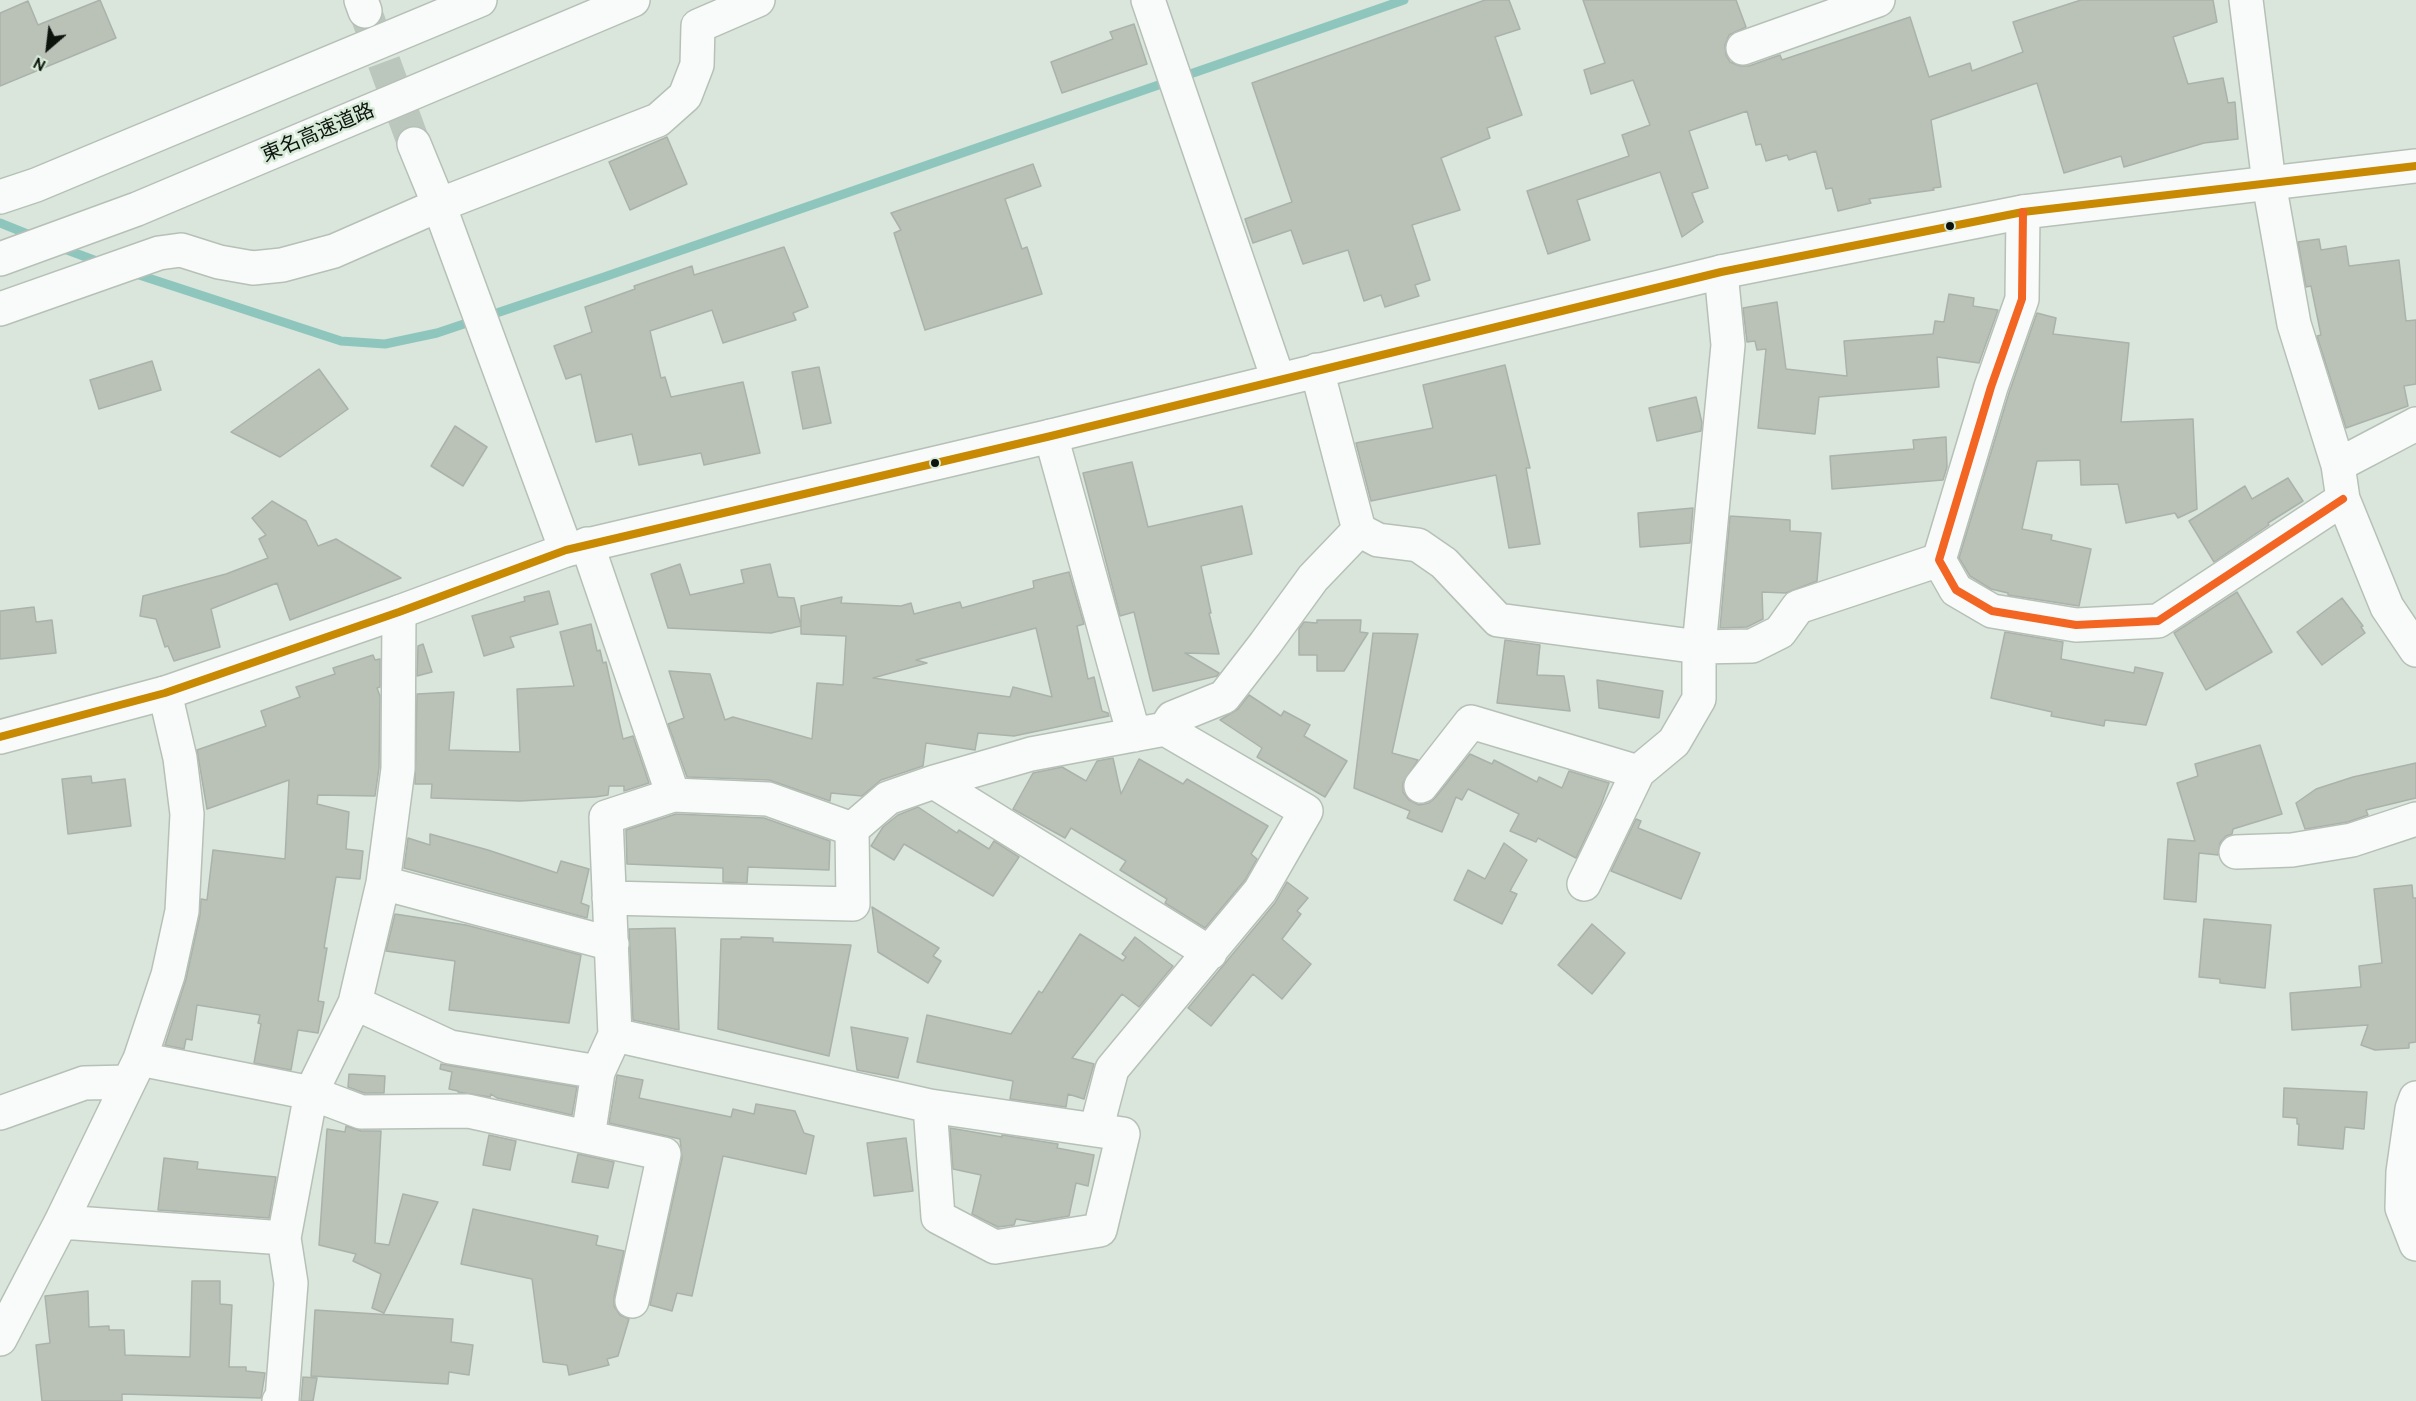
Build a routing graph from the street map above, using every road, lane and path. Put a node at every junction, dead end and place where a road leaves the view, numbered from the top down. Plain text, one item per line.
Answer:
1 (480, 0) edge
2 (633, 0) edge
3 (758, 0) edge
4 (1148, 0) edge
5 (1878, 0) edge
6 (2246, 0) edge
7 (694, 13) edge
8 (1743, 48) dead end
9 (414, 144) tunnel mouth
10 (2416, 166) edge
11 (2270, 183) junction
12 (0, 197) edge
13 (439, 205) junction
14 (2023, 212) junction
15 (0, 259) edge
16 (1721, 273) junction
17 (0, 309) edge
18 (1317, 370) junction
19 (1278, 379) junction
20 (2416, 424) edge
21 (1051, 436) junction
22 (2338, 465) junction
23 (2343, 499) junction
24 (1359, 530) junction
25 (577, 547) junction
26 (1939, 560) junction
27 (399, 612) junction
28 (1699, 647) junction
29 (2416, 650) edge
30 (165, 693) junction
31 (1165, 729) junction
32 (1134, 735) junction
33 (0, 736) edge
34 (1638, 772) junction
35 (934, 782) junction
36 (1420, 786) dead end
37 (673, 795) junction
38 (2416, 819) edge
39 (852, 828) junction
40 (2236, 852) dead end
41 (383, 883) junction
42 (1584, 884) dead end
43 (609, 898) junction
44 (612, 944) junction
45 (1210, 953) junction
46 (355, 1003) junction
47 (615, 1035) junction
48 (134, 1071) junction
49 (598, 1072) junction
50 (311, 1094) junction
51 (2416, 1098) edge
52 (930, 1106) junction
53 (0, 1113) edge
54 (1096, 1130) junction
55 (588, 1137) junction
56 (61, 1222) junction
57 (284, 1238) junction
58 (2416, 1244) edge
59 (632, 1300) dead end
60 (0, 1339) edge
61 (279, 1401) edge

1 - 12 main road
2 - 15 main road, 東名高速道路
3 - 7 main road
4 - 19 main road
5 - 8 main road
6 - 11 main road
7 - 13 main road
9 - 13 main road
10 - 11 main road
11 - 14 main road
11 - 22 main road
13 - 17 main road
13 - 25 main road
14 - 16 main road
14 - 26 main road
16 - 18 main road
16 - 28 main road
18 - 19 main road
18 - 24 main road
19 - 21 main road
20 - 22 main road
21 - 25 main road
21 - 32 main road
22 - 23 main road
23 - 26 main road
23 - 29 main road
24 - 28 main road
24 - 31 main road
25 - 27 main road
25 - 37 main road
26 - 28 main road
27 - 30 main road
27 - 41 main road
28 - 34 main road
30 - 33 main road
30 - 48 main road
31 - 32 main road
31 - 45 main road
32 - 35 main road
34 - 36 main road
34 - 42 main road
35 - 39 main road
35 - 45 main road
37 - 39 main road
37 - 43 main road
38 - 40 main road
39 - 43 main road
41 - 44 main road
41 - 46 main road
43 - 44 main road
44 - 47 main road
45 - 54 main road
46 - 49 main road
46 - 50 main road
47 - 49 main road
47 - 52 main road
48 - 50 main road
48 - 53 main road
48 - 56 main road
49 - 55 main road
50 - 55 main road
50 - 57 main road
51 - 58 main road
52 - 54 main road
52 - 54 main road
55 - 59 main road
56 - 57 main road
56 - 60 main road
57 - 61 main road

